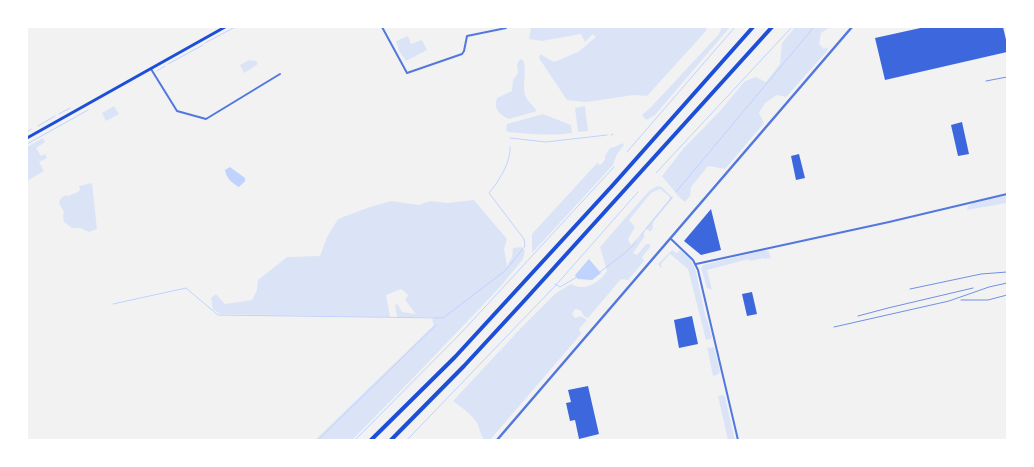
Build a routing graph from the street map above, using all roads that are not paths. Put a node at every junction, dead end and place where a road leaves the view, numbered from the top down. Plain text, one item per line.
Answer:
1 (225, 27) edge
2 (382, 27) edge
3 (753, 27) edge
4 (772, 27) edge
5 (852, 27) edge
6 (506, 28) edge
7 (151, 69) junction
8 (280, 74) dead end
9 (27, 138) edge
10 (1007, 194) edge
11 (671, 239) junction
12 (696, 264) junction
13 (371, 440) edge
14 (391, 440) edge
15 (497, 440) edge
16 (738, 440) edge

1 - 7 main road
2 - 6 street
3 - 13 highway
4 - 14 highway
5 - 11 street
7 - 8 street
7 - 9 main road
10 - 12 street
11 - 12 street
11 - 15 street
12 - 16 street

